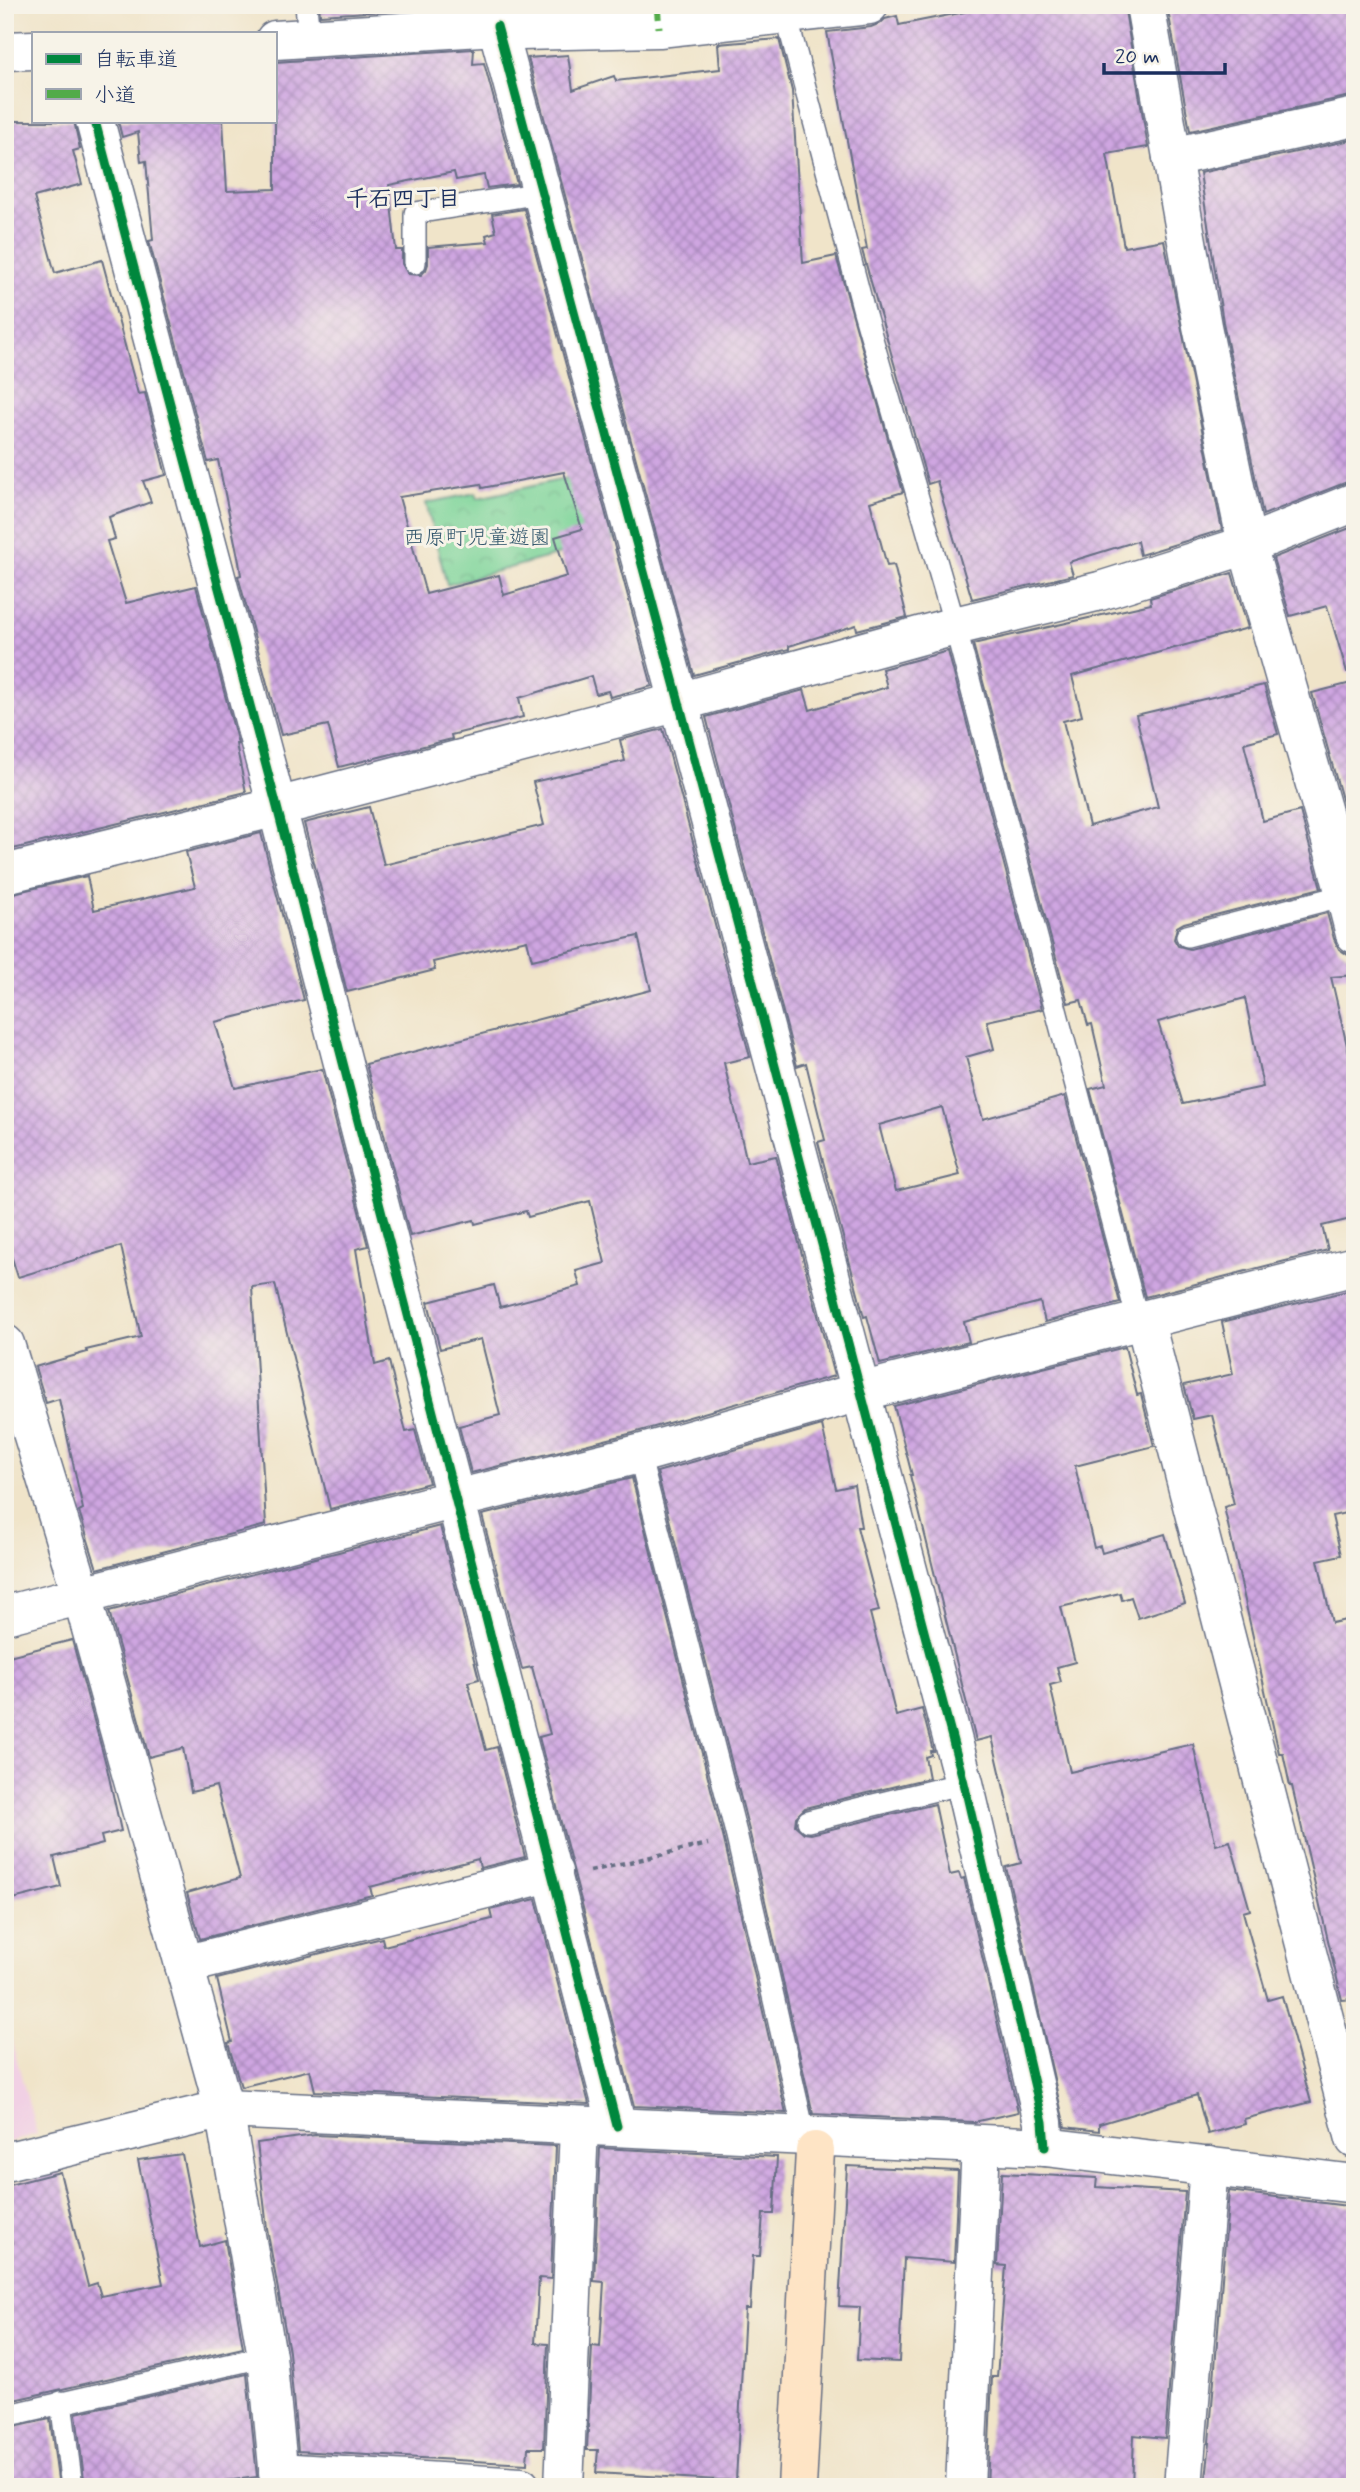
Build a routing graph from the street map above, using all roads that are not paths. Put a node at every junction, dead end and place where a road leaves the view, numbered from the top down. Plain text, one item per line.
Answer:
1 (869, 5) edge
2 (1145, 5) edge
3 (786, 15) junction
4 (497, 26) junction
5 (297, 28) edge
6 (32, 50) edge
7 (5, 51) edge
8 (1355, 117) edge
9 (95, 122) edge
10 (1172, 157) junction
11 (541, 193) junction
12 (415, 262) dead end
13 (1355, 502) edge
14 (1247, 545) junction
15 (955, 626) junction
16 (679, 702) junction
17 (277, 807) junction
18 (1343, 839) edge
19 (5, 874) edge
20 (1345, 895) junction
21 (1355, 934) edge
22 (1187, 936) dead end
23 (1355, 1266) edge
24 (1145, 1322) junction
25 (5, 1344) edge
26 (860, 1392) junction
27 (639, 1454) junction
28 (456, 1499) junction
29 (82, 1596) junction
30 (5, 1615) edge
31 (964, 1783) junction
32 (808, 1821) dead end
33 (553, 1875) junction
34 (184, 1965) junction
35 (224, 2109) junction
36 (617, 2126) junction
37 (579, 2127) junction
38 (1355, 2139) edge
39 (812, 2142) junction
40 (981, 2145) junction
41 (1045, 2147) junction
42 (5, 2162) edge
43 (1209, 2166) junction
44 (1355, 2184) edge
45 (267, 2356) junction
46 (61, 2402) junction
47 (5, 2416) edge
48 (279, 2479) edge
49 (72, 2487) edge
50 (521, 2487) edge
51 (564, 2487) edge
52 (797, 2487) edge
53 (965, 2487) edge
54 (1183, 2487) edge

1 - 3 street
2 - 10 street
3 - 4 street
3 - 15 lane
4 - 5 street
4 - 11 street
6 - 7 street
8 - 10 street
9 - 17 street
10 - 14 street
11 - 12 lane
11 - 16 street
13 - 14 street
14 - 15 street
14 - 18 street
15 - 16 street
15 - 24 lane
16 - 17 street
16 - 26 street
17 - 19 street
17 - 28 street
18 - 20 street
20 - 21 street
20 - 22 lane
23 - 24 street
24 - 26 street
24 - 38 street
25 - 29 street
26 - 27 street
26 - 31 street
27 - 28 street
27 - 39 lane
28 - 29 street
28 - 33 street
29 - 30 street
29 - 34 street
31 - 32 lane
31 - 41 street
33 - 34 street
33 - 36 street
34 - 35 street
35 - 37 street
35 - 42 street
35 - 45 street
36 - 37 street
36 - 39 street
37 - 51 street
39 - 40 street
39 - 52 street
40 - 41 street
40 - 53 street
41 - 43 street
43 - 44 street
43 - 54 street
45 - 46 lane
45 - 48 street
46 - 47 lane
46 - 49 lane
48 - 50 street

